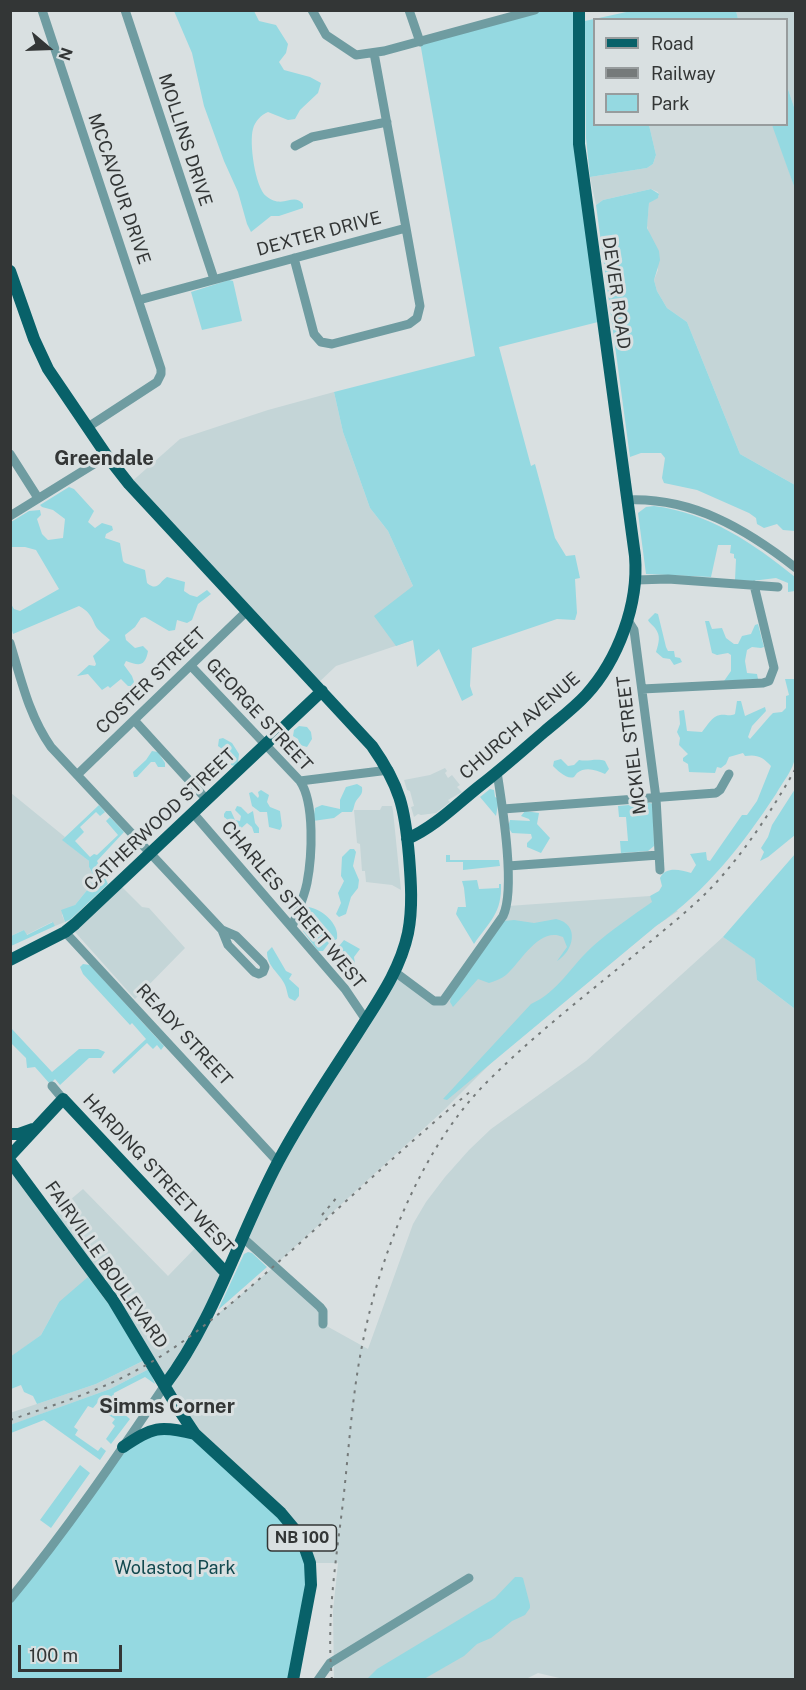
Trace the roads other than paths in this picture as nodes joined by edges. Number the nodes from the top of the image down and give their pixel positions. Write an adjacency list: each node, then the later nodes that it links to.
1 (42, 10): 16 (street, MCCAVOUR DRIVE)
2 (125, 10): 15 (street, MOLLINS DRIVE)
3 (312, 10): 9 (street)
4 (409, 10): 8 (street)
5 (534, 10): 7 (street)
6 (579, 10): 21 (main road, DEVER ROAD)
7 (502, 15): 8 (street)
8 (420, 42): 9 (street)
9 (374, 53): 10 (street, DEXTER DRIVE)
10 (387, 122): 11 (street); 12 (street, DEXTER DRIVE)
11 (295, 146)
12 (405, 228): 13 (street, DEXTER DRIVE); 13 (street)
13 (294, 258): 15 (street, DEXTER DRIVE)
14 (10, 271): 17 (main road)
15 (214, 279): 16 (street, DEXTER DRIVE)
16 (139, 300): 17 (street, MCCAVOUR DRIVE)
17 (88, 427): 19 (main road)
18 (10, 454): 20 (street)
19 (107, 456): 20 (street); 27 (main road)
20 (38, 498): 22 (street)
21 (627, 500): 23 (street); 24 (main road, DEVER ROAD)
22 (10, 516)
23 (795, 568)
24 (636, 580): 25 (street); 28 (main road, CHURCH AVENUE)
25 (754, 585): 26 (street); 31 (street)
26 (778, 587)
27 (247, 611): 30 (street, COSTER STREET); 32 (main road)
28 (627, 619): 31 (street, MCKIEL STREET); 36 (main road, CHURCH AVENUE)
29 (10, 643): 38 (street)
30 (190, 666): 33 (street, COSTER STREET); 34 (street, GEORGE STREET)
31 (642, 689): 40 (street, MCKIEL STREET)
32 (322, 691): 34 (main road, CATHERWOOD STREET); 35 (main road)
33 (134, 720): 38 (street, COSTER STREET); 41 (street)
34 (266, 745): 39 (street, GEORGE STREET); 41 (main road, CATHERWOOD STREET)
35 (389, 770): 39 (street); 44 (main road)
36 (497, 772): 42 (street); 44 (main road, CHURCH AVENUE)
37 (729, 774): 40 (street)
38 (77, 775): 45 (street)
39 (300, 781): 49 (street, GEORGE STREET)
40 (656, 798): 42 (street); 46 (street, MCKIEL STREET)
41 (207, 800): 43 (main road, CATHERWOOD STREET)
42 (503, 809): 47 (street)
43 (193, 813): 45 (main road, CATHERWOOD STREET); 49 (street, CHARLES STREET WEST)
44 (407, 839): 53 (main road)
45 (151, 853): 50 (street); 51 (main road, CATHERWOOD STREET)
46 (659, 855): 47 (street); 48 (street, MCKIEL STREET)
47 (508, 866): 53 (street)
48 (660, 870)
49 (292, 927): 54 (street, CHARLES STREET WEST)
50 (222, 930): 50 (street)
51 (65, 932): 52 (main road, CATHERWOOD STREET); 60 (street, READY STREET)
52 (10, 960)
53 (395, 972): 54 (main road)
54 (366, 1020): 60 (main road)
55 (52, 1086): 56 (street, HARDING STREET WEST)
56 (63, 1099): 57 (main road, HARDING STREET WEST / NB 100); 62 (main road, HARDING STREET WEST)
57 (37, 1128): 58 (main road); 59 (main road, HARDING STREET WEST / NB 100)
58 (10, 1134)
59 (10, 1158): 64 (main road, FAIRVILLE BOULEVARD / NB 100)
60 (278, 1162): 61 (main road)
61 (242, 1237): 62 (main road); 63 (street)
62 (226, 1273): 64 (main road)
63 (323, 1324)
64 (167, 1389): 65 (main road, NB 100); 66 (street)
65 (187, 1423): 66 (main road); 67 (main road, NB 100)
66 (131, 1435): 68 (street)
67 (197, 1436): 68 (main road); 71 (main road, NB 100)
68 (123, 1447): 70 (street)
69 (469, 1578): 72 (street)
70 (10, 1599)
71 (292, 1680)
72 (318, 1680)

